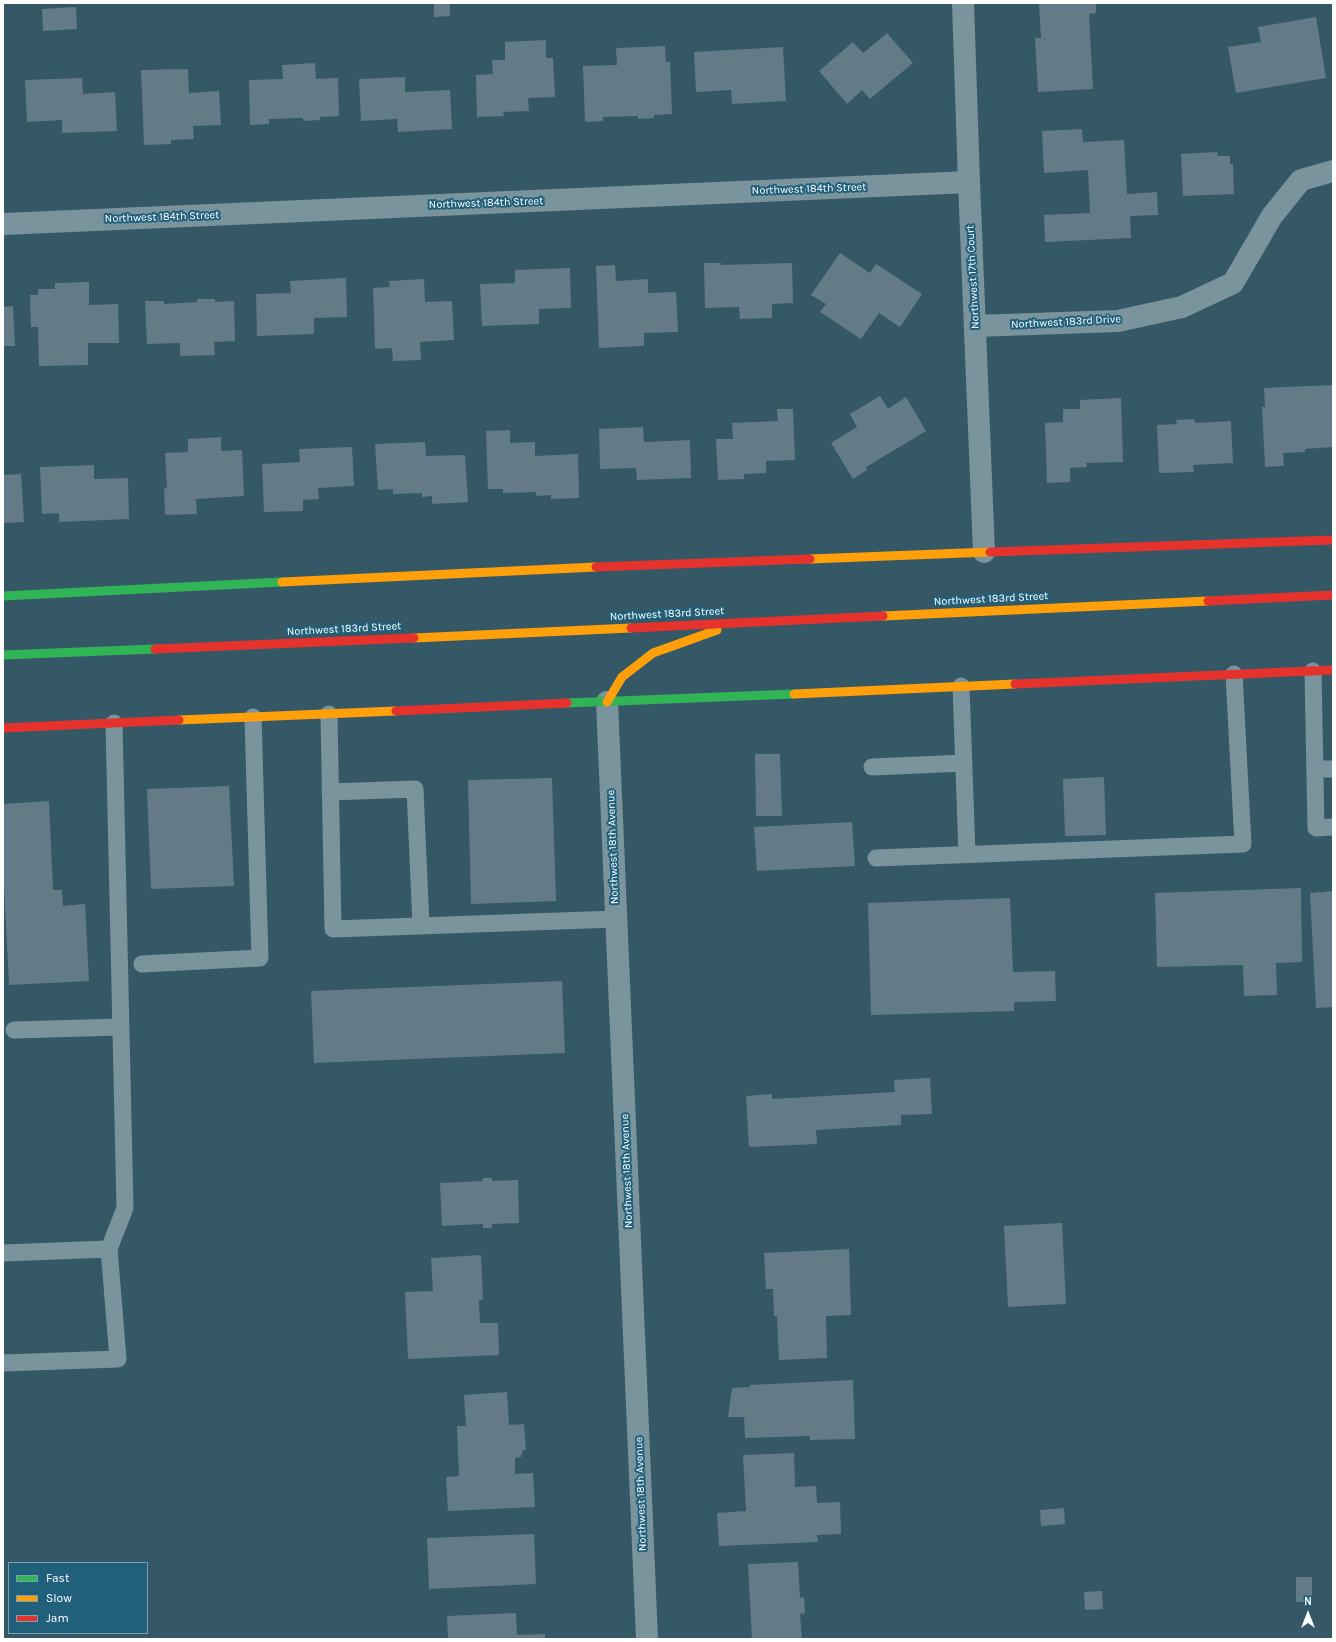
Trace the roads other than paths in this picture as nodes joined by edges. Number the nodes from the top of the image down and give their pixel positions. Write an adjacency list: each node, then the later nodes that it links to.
1 (963, 3): 3 (street, Northwest 17th Court)
2 (1333, 172): 5 (street, Northwest 183rd Drive)
3 (969, 182): 4 (street, Northwest 184th Street); 5 (street, Northwest 17th Court)
4 (3, 224)
5 (975, 326): 7 (street, Northwest 17th Court)
6 (1333, 540): 7 (main road)
7 (984, 552): 9 (main road)
8 (1333, 595): 10 (main road, Northwest 183rd Street)
9 (3, 596)
10 (737, 622): 11 (main road, Northwest 183rd Street); 16 (main road)
11 (3, 655)
12 (1333, 670): 13 (main road)
13 (1313, 671): 14 (main road); 23 (lane)
14 (1234, 674): 15 (main road); 27 (lane)
15 (961, 686): 16 (main road); 21 (lane)
16 (607, 702): 17 (main road); 29 (street, Northwest 18th Avenue)
17 (328, 714): 18 (main road); 25 (lane)
18 (253, 717): 19 (main road); 31 (lane)
19 (114, 723): 20 (main road); 32 (lane)
20 (3, 728)
21 (964, 763): 22 (lane); 27 (lane)
22 (872, 767)
23 (1315, 769): 24 (lane); 26 (lane)
24 (1333, 769)
25 (330, 792): 30 (lane); 30 (lane)
26 (1333, 827)
27 (967, 854): 28 (lane)
28 (876, 858)
29 (616, 919): 30 (lane); 37 (street, Northwest 18th Avenue)
30 (421, 926)
31 (142, 964)
32 (121, 1027): 33 (lane); 34 (lane)
33 (14, 1030)
34 (108, 1249): 35 (lane); 36 (lane)
35 (3, 1253)
36 (3, 1363)
37 (647, 1639)

